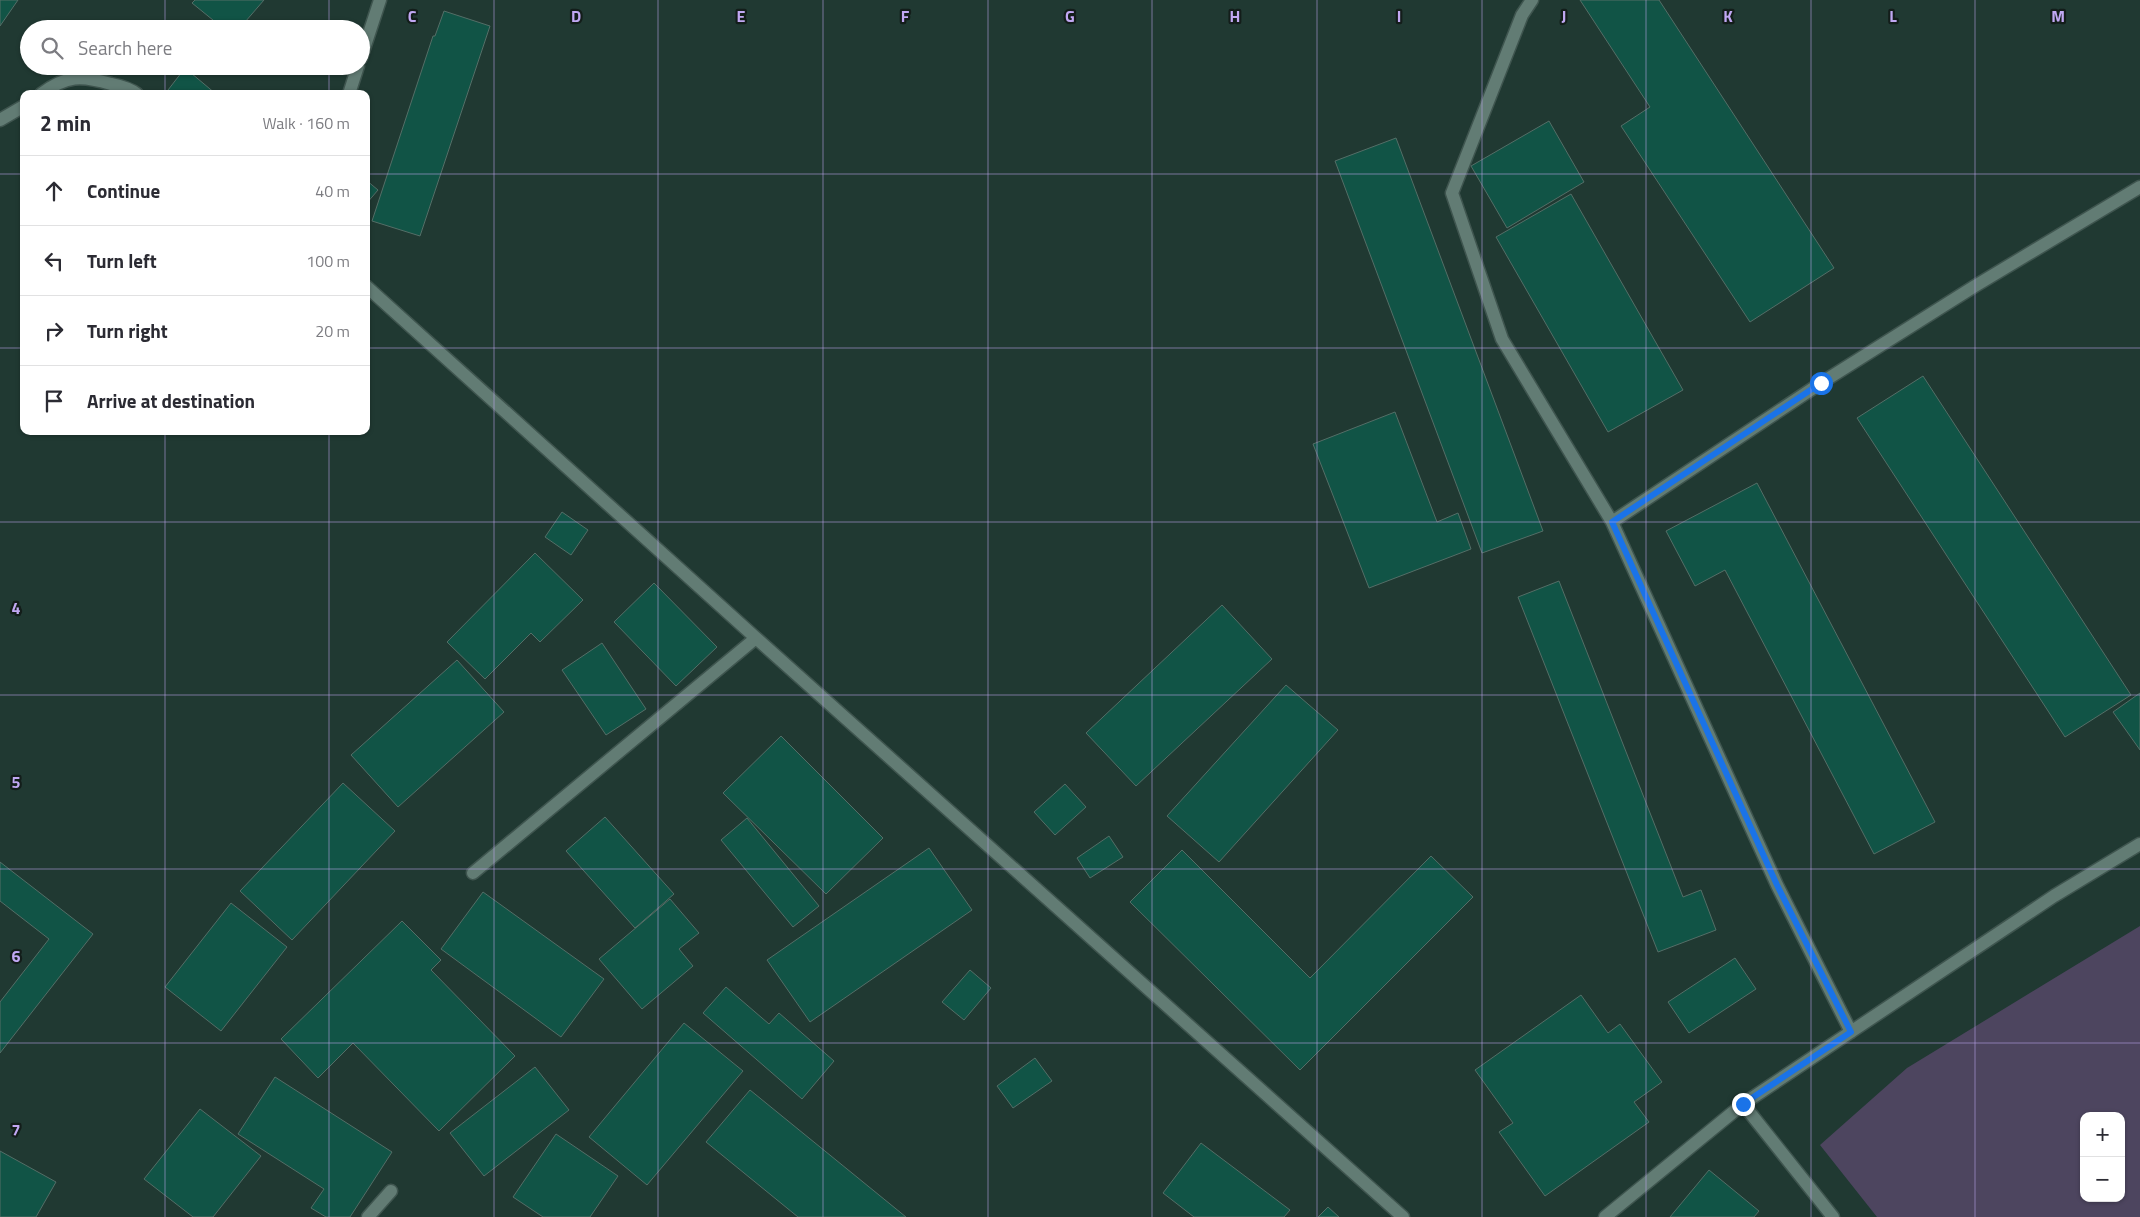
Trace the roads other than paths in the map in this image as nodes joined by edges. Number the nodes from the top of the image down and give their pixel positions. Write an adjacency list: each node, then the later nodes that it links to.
1 (380, 0): 3 (street)
2 (1532, 0): 12 (street)
3 (370, 31)
4 (355, 75): 7 (street)
5 (48, 90): 6 (street)
6 (131, 90)
7 (350, 90)
8 (20, 108): 9 (street)
9 (0, 120)
10 (2140, 186): 12 (street)
11 (370, 290): 13 (street)
12 (1612, 522): 16 (street)
13 (756, 638): 15 (street); 20 (street)
14 (2140, 844): 16 (street)
15 (473, 873)
16 (1851, 1032): 17 (street)
17 (1743, 1104): 21 (street); 22 (street)
18 (391, 1191): 19 (street)
19 (368, 1217)
20 (1403, 1217)
21 (1605, 1217)
22 (1834, 1217)

